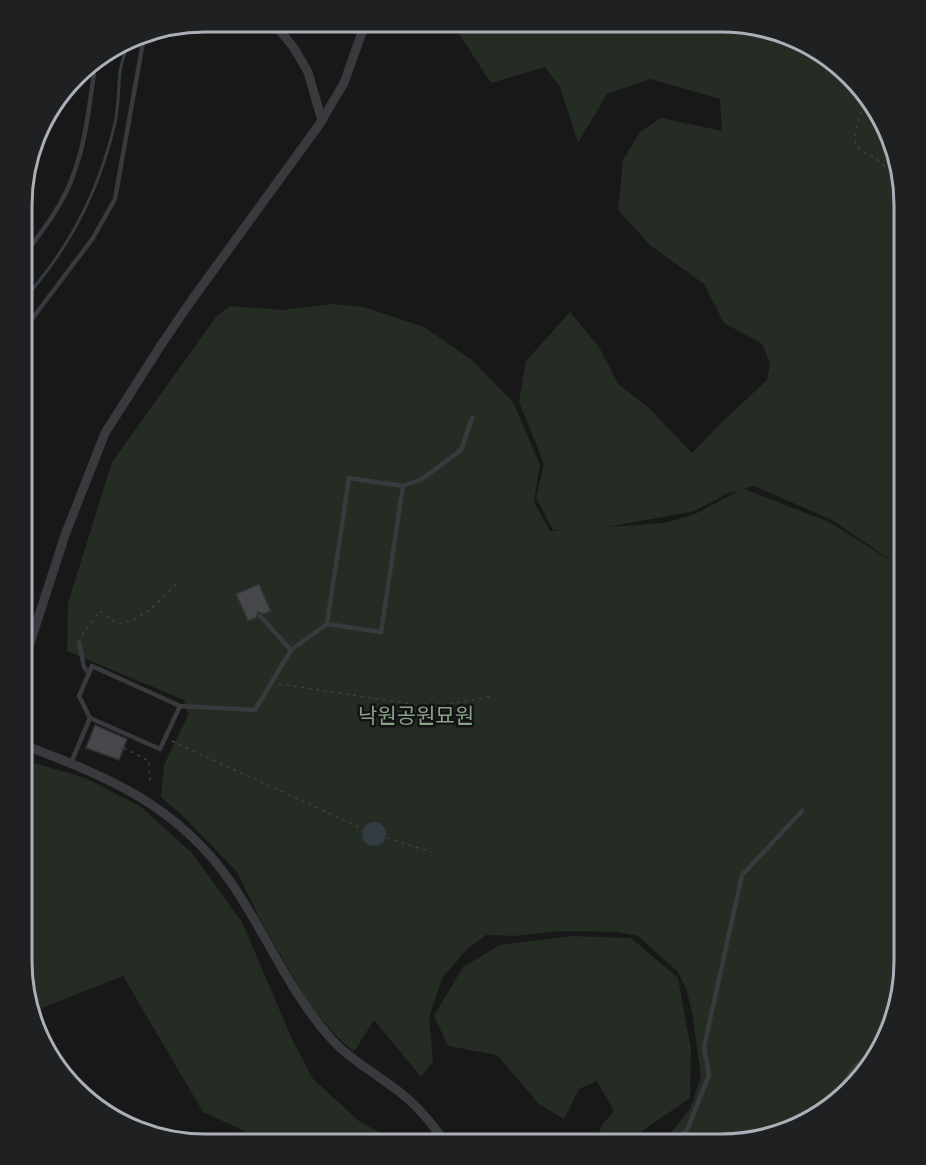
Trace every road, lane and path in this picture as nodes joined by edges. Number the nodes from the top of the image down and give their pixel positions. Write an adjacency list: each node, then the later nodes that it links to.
1 (280, 31): 6 (street)
2 (362, 31): 6 (street)
3 (143, 43): 9 (lane)
4 (94, 74): 8 (lane)
5 (863, 105): 7 (path)
6 (322, 121): 15 (street)
7 (891, 168)
8 (31, 246)
9 (31, 320)
10 (472, 418): 11 (lane)
11 (403, 486): 14 (lane); 14 (lane)
12 (179, 581): 16 (path)
13 (260, 616): 17 (lane)
14 (327, 624): 17 (lane)
15 (31, 640)
16 (79, 642): 18 (lane)
17 (291, 650): 19 (lane)
18 (89, 674): 21 (lane); 22 (lane)
19 (272, 682): 20 (path); 21 (lane)
20 (494, 696)
21 (180, 706): 23 (lane)
22 (90, 718): 23 (lane); 26 (lane)
23 (165, 738): 29 (path)
24 (31, 748): 26 (street)
25 (124, 748): 27 (path)
26 (71, 763): 34 (street)
27 (150, 786)
28 (802, 811): 35 (lane)
29 (361, 828)
30 (387, 838): 31 (path)
31 (431, 852)
32 (862, 1061): 33 (lane)
33 (843, 1083)
34 (438, 1133)
35 (683, 1133)

